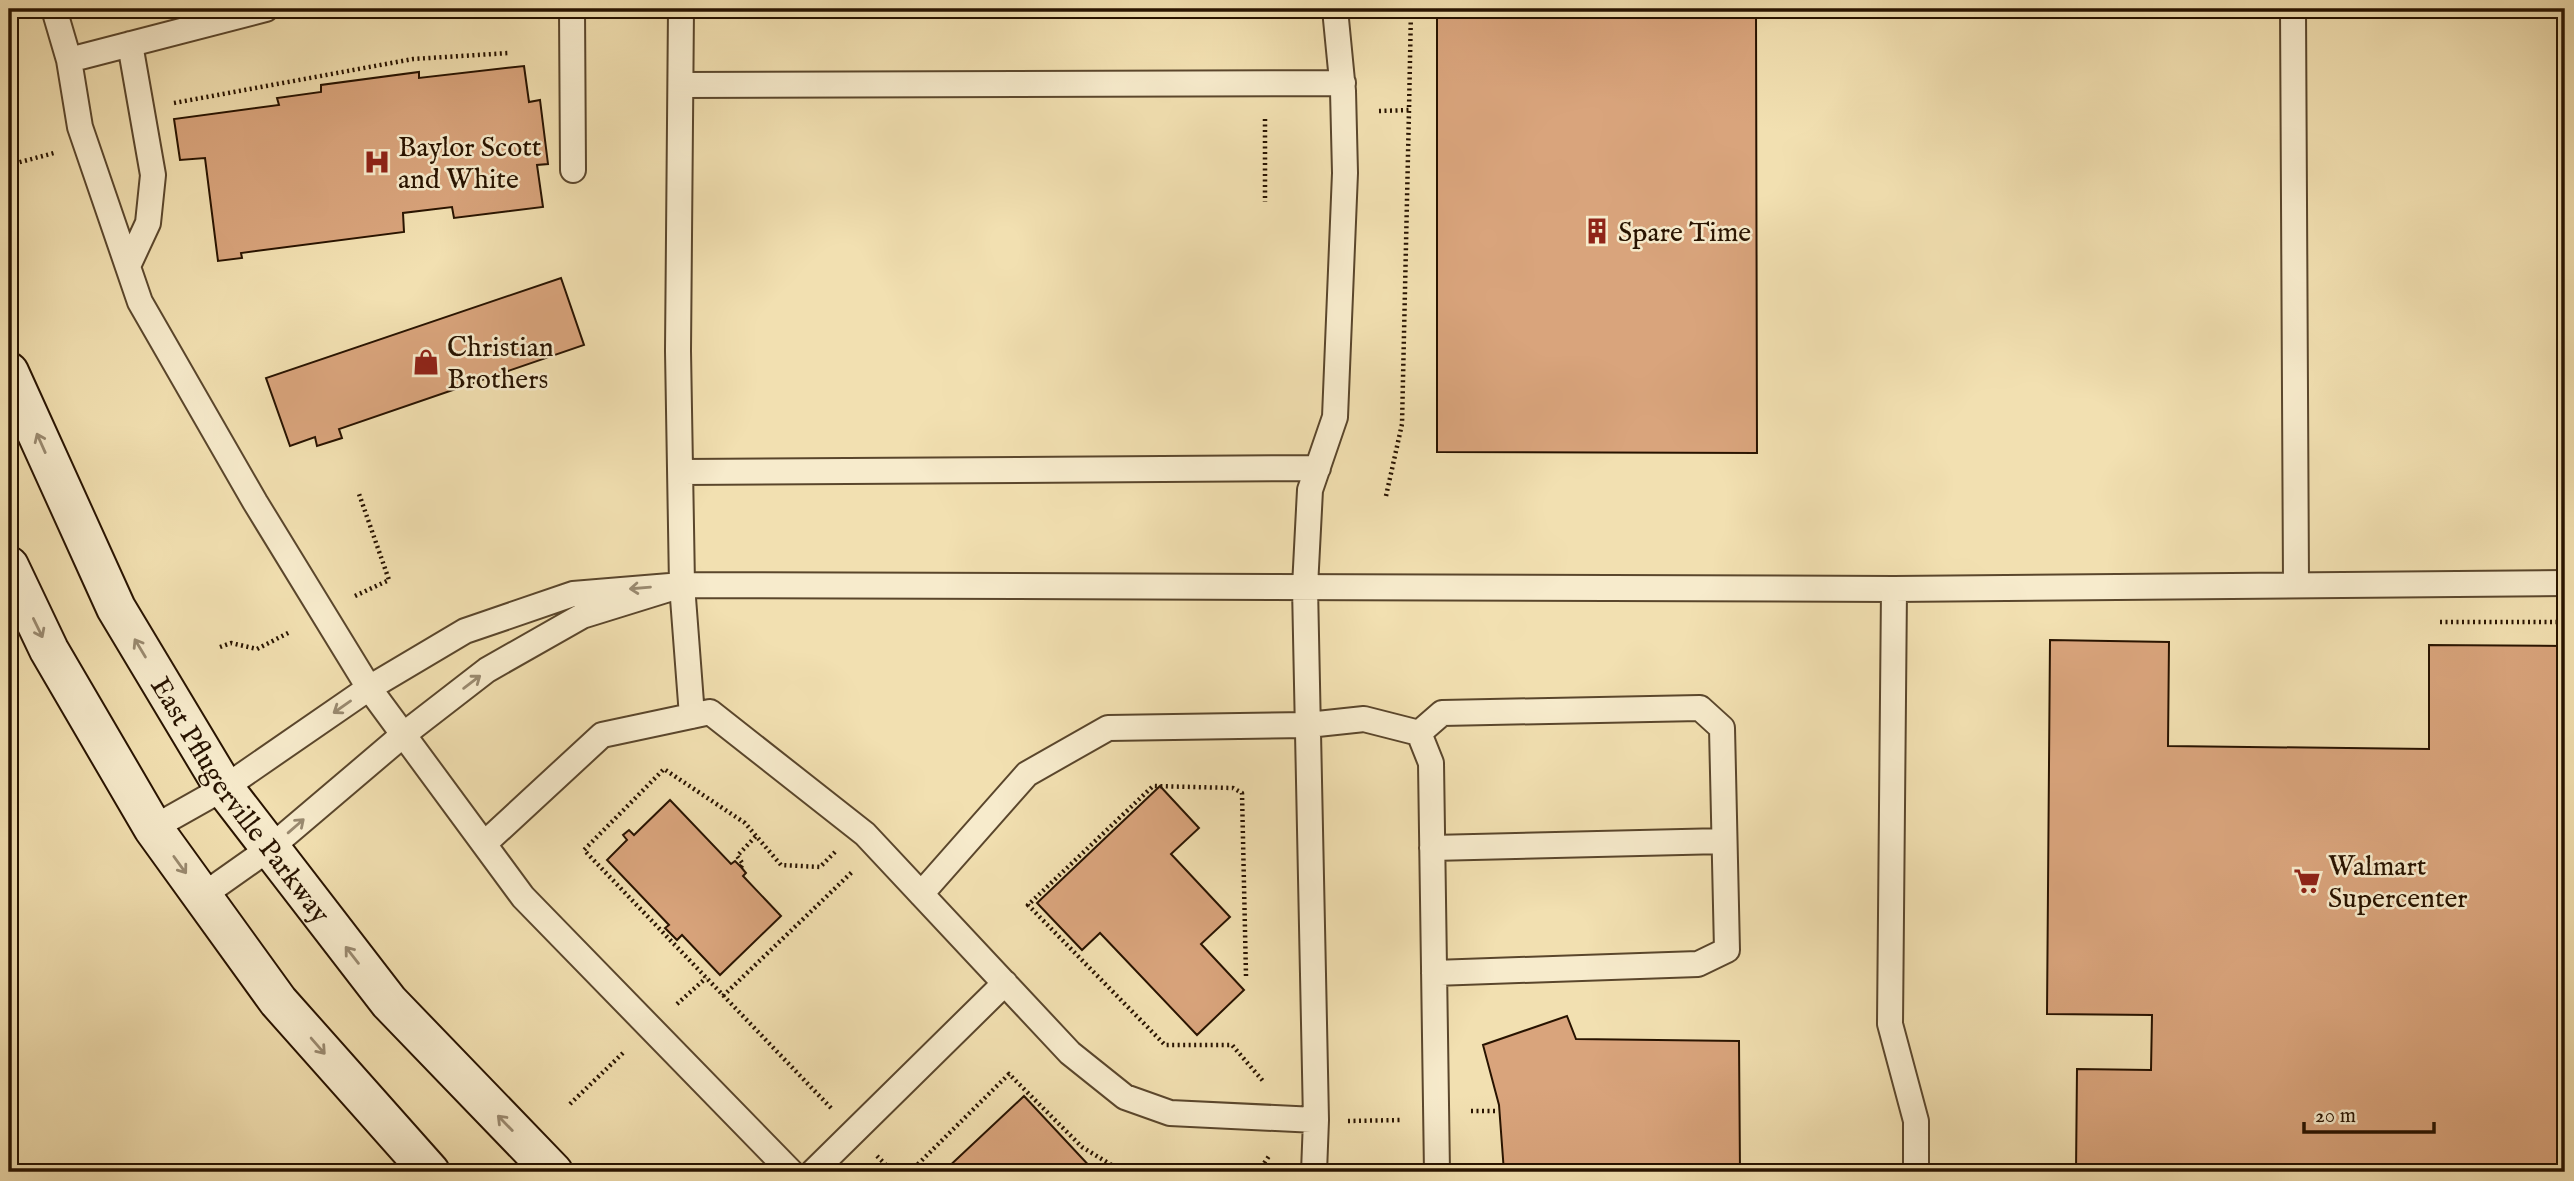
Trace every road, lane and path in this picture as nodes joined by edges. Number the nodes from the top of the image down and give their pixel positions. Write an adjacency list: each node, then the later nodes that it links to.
1 (54, 9): 10 (lane)
2 (266, 9): 8 (lane)
3 (572, 9): 19 (lane)
4 (681, 9): 12 (lane)
5 (1335, 9): 11 (lane)
6 (1411, 9): 15 (path)
7 (2293, 9): 28 (lane)
8 (130, 44): 10 (lane); 21 (lane)
9 (509, 54): 13 (path)
10 (69, 60): 21 (lane)
11 (1343, 83): 12 (lane); 23 (lane)
12 (682, 85): 24 (lane)
13 (163, 105)
14 (1265, 106): 20 (path)
15 (1409, 110): 16 (path); 26 (path)
16 (1375, 111)
17 (58, 152): 18 (path)
18 (9, 165)
19 (573, 170)
20 (1265, 202)
21 (128, 266): 36 (lane)
22 (9, 372): 41 (main road, East Pflugerville Parkway, one-way to 22)
23 (1318, 468): 24 (lane); 31 (lane)
24 (682, 472): 30 (lane)
25 (358, 491): 33 (path)
26 (1386, 496)
27 (9, 566): 42 (main road, one-way to 42)
28 (2296, 583): 29 (lane); 32 (lane)
29 (2565, 583)
30 (682, 585): 31 (lane); 36 (lane, one-way to 36); 37 (lane); 40 (lane, one-way to 30)
31 (1305, 587): 32 (lane); 38 (lane)
32 (1894, 589): 78 (lane)
33 (355, 596)
34 (290, 632): 35 (path)
35 (220, 647)
36 (369, 688): 40 (lane); 41 (lane, one-way to 41)
37 (692, 716): 45 (lane); 49 (lane)
38 (1308, 725): 39 (lane); 49 (lane); 63 (lane)
39 (1419, 733): 44 (lane); 47 (lane)
40 (403, 735): 45 (lane); 46 (lane, one-way to 40)
41 (224, 788): 42 (lane); 46 (main road, East Pflugerville Parkway)
42 (153, 828): 50 (main road, one-way to 50)
43 (756, 836): 48 (path); 53 (path); 55 (path)
44 (1724, 841): 47 (lane); 51 (lane)
45 (484, 844): 70 (lane)
46 (270, 848): 50 (lane); 69 (main road, East Pflugerville Parkway, one-way to 46)
47 (1433, 848): 51 (lane)
48 (741, 867)
49 (921, 894): 54 (lane)
50 (202, 896): 68 (main road, one-way to 68)
51 (1434, 973): 77 (lane)
52 (1246, 976): 58 (path)
53 (706, 978): 55 (path); 56 (path)
54 (1005, 983): 63 (lane); 71 (lane)
55 (723, 996): 60 (path)
56 (677, 1004)
57 (625, 1051): 59 (path)
58 (1263, 1081)
59 (570, 1104)
60 (831, 1108)
61 (1463, 1110): 62 (path)
62 (1496, 1111)
63 (1316, 1120): 76 (lane)
64 (1411, 1120): 65 (path)
65 (1340, 1121)
66 (876, 1155): 72 (path)
67 (1269, 1156): 75 (path)
68 (430, 1172)
69 (553, 1172)
70 (791, 1172)
71 (813, 1172)
72 (893, 1172)
73 (910, 1172): 74 (path)
74 (1123, 1172)
75 (1258, 1172)
76 (1314, 1172)
77 (1437, 1172)
78 (1916, 1172)

